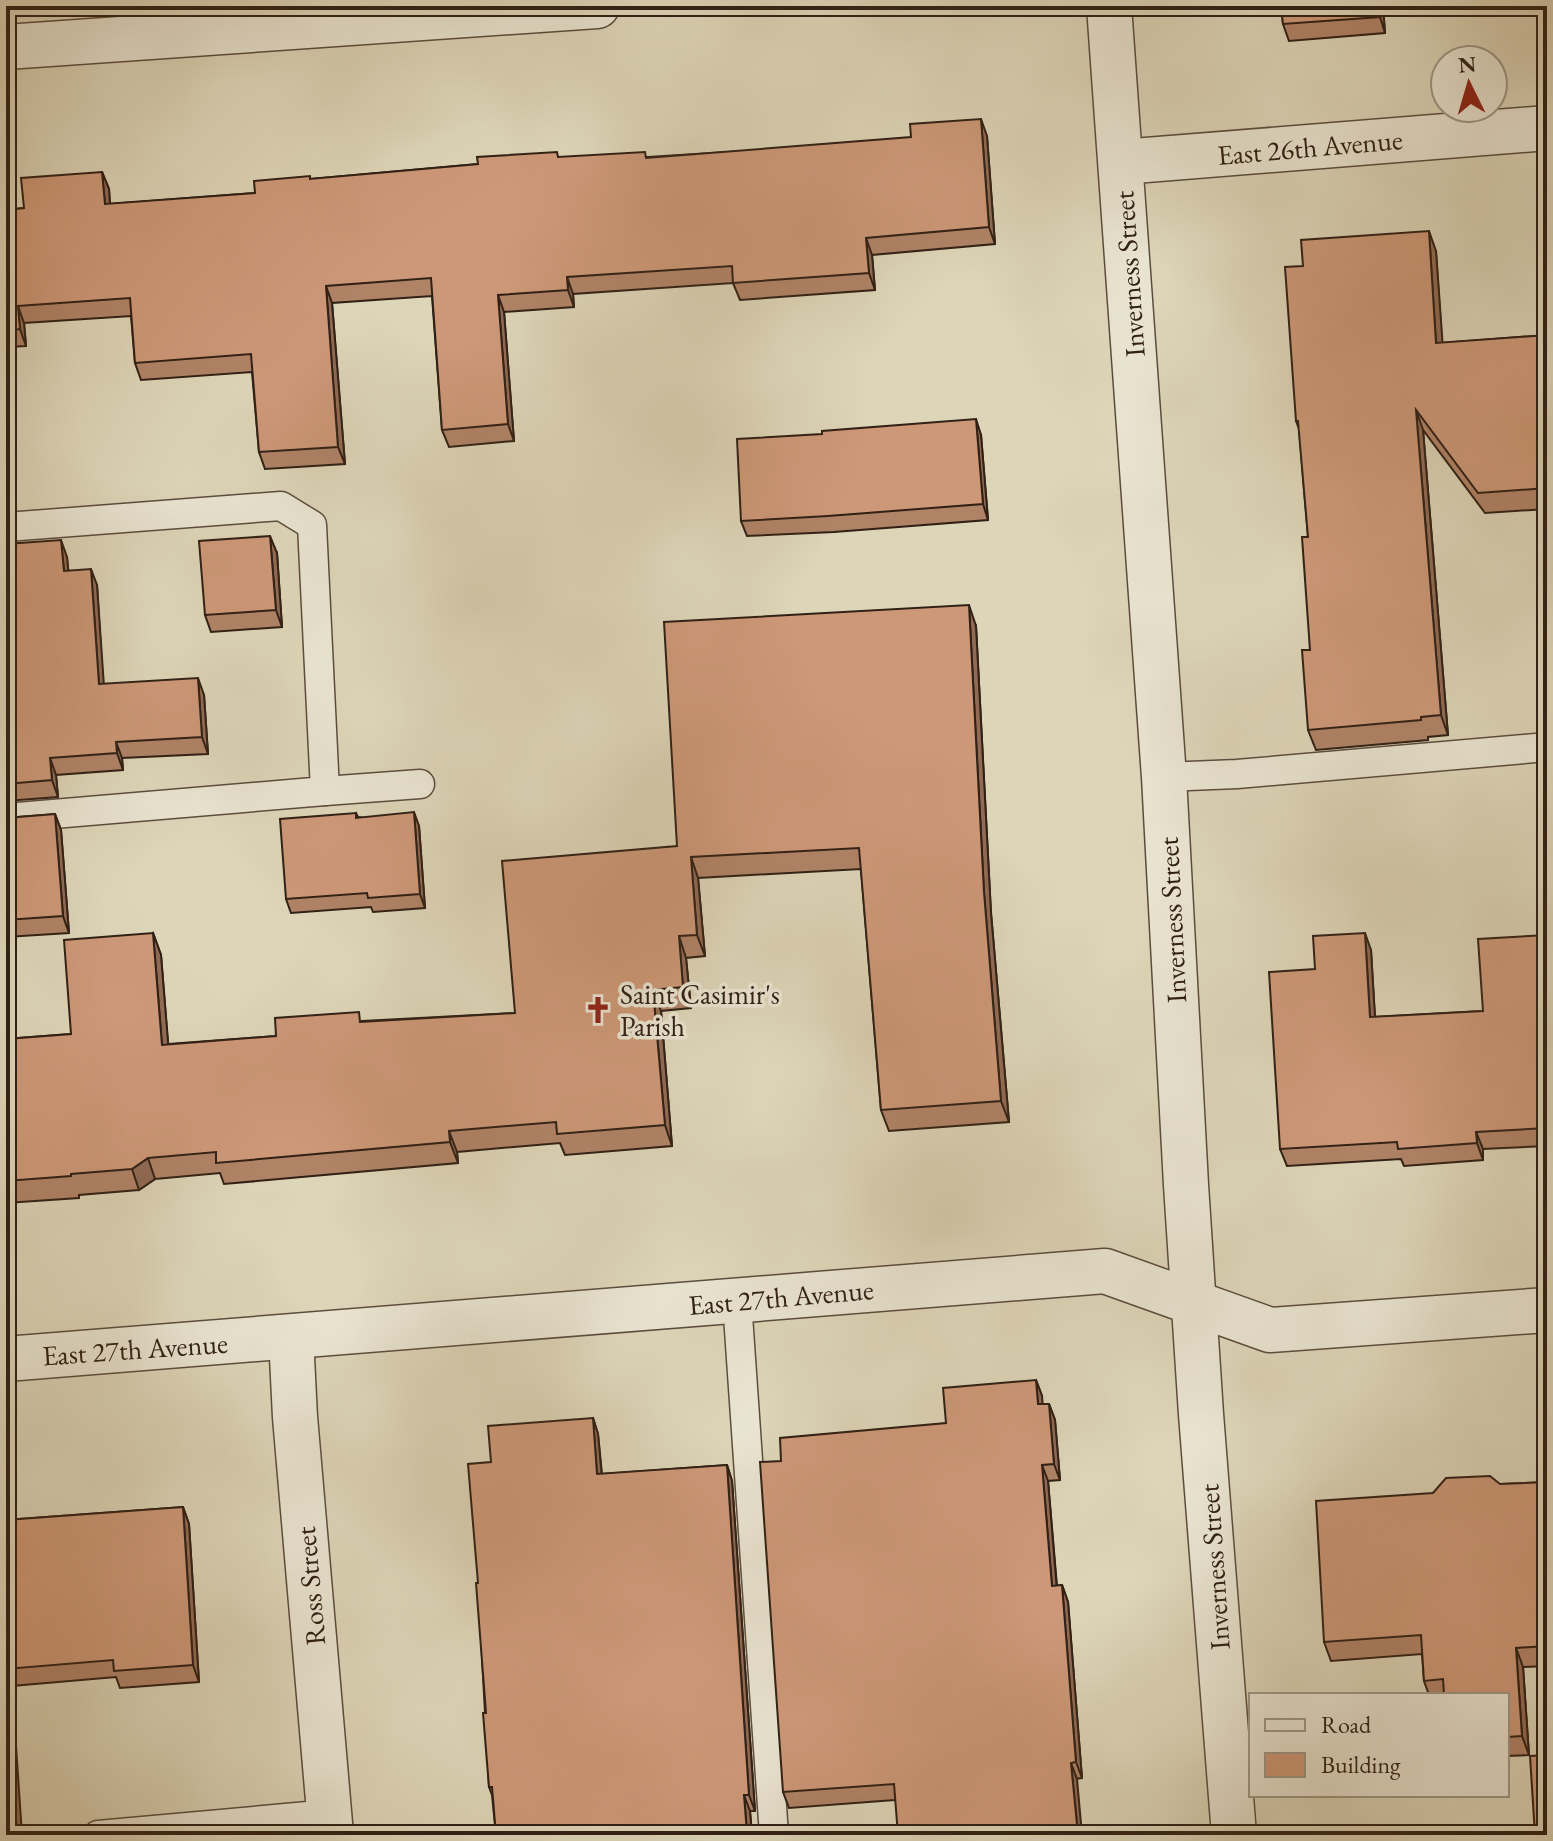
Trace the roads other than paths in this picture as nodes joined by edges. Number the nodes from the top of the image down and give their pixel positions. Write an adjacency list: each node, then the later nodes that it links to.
1 (597, 6): 3 (street)
2 (1109, 6): 5 (street, Inverness Street)
3 (6, 47)
4 (1547, 128): 5 (street, East 26th Avenue)
5 (1121, 162): 8 (street, Inverness Street)
6 (6, 527): 10 (lane)
7 (1547, 747): 8 (lane)
8 (1164, 777): 13 (street, Inverness Street)
9 (420, 784): 10 (lane)
10 (325, 791): 11 (lane)
11 (6, 818)
12 (737, 1301): 13 (street, East 27th Avenue); 15 (street, East 27th Avenue); 19 (lane)
13 (1194, 1304): 14 (street, East 27th Avenue); 20 (street, Inverness Street)
14 (1547, 1310)
15 (291, 1337): 16 (street, East 27th Avenue); 17 (street, Ross Street)
16 (6, 1359)
17 (331, 1825): 18 (lane)
18 (98, 1835)
19 (774, 1835)
20 (1234, 1835)

